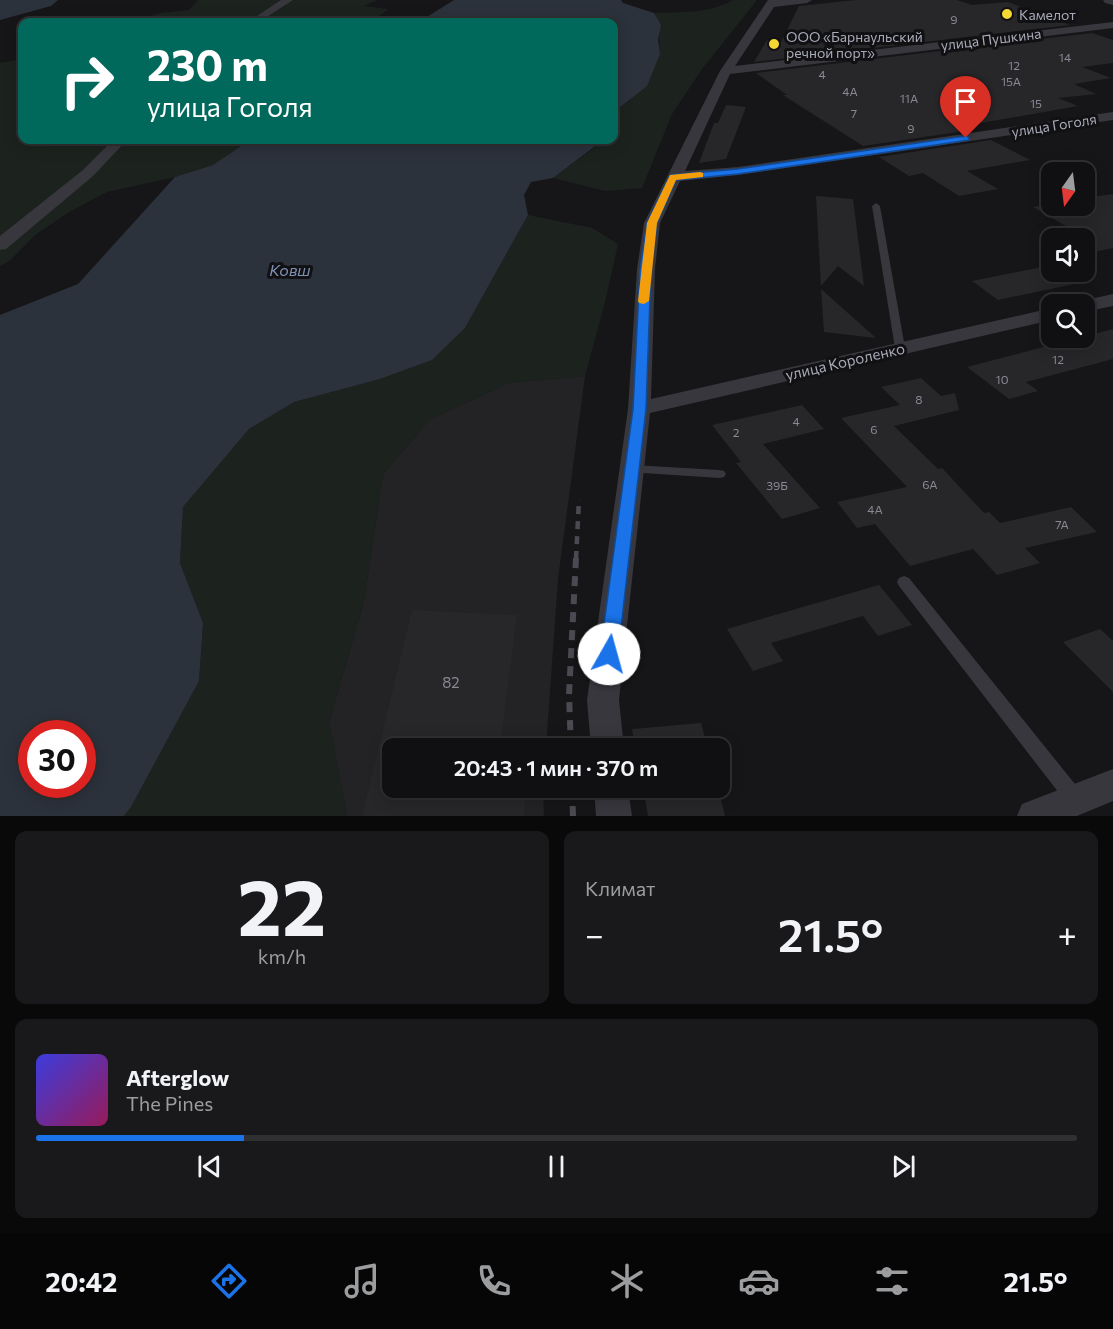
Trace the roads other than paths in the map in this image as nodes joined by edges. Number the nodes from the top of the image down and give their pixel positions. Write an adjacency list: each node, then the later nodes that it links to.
1 (288, 0): 4 (street)
2 (807, 0): 3 (street)
3 (772, 2): 6 (street)
4 (259, 18)
5 (1113, 25): 6 (street, улица Пушкина)
6 (726, 71): 9 (street)
7 (1113, 116): 9 (street, улица Гоголя)
8 (116, 144): 11 (street)
9 (673, 177): 16 (street)
10 (876, 206): 15 (lane)
11 (0, 245)
12 (1112, 301): 13 (street)
13 (1095, 304)
14 (1041, 316): 15 (street, улица Короленко)
15 (900, 348): 16 (street, улица Короленко)
16 (639, 409): 17 (street)
17 (633, 469): 18 (lane); 20 (street)
18 (719, 474)
19 (904, 582): 23 (lane)
20 (606, 738)
21 (1113, 786): 23 (street)
22 (612, 798): 24 (street)
23 (1077, 800): 25 (street)
24 (614, 816)
25 (1035, 816)

